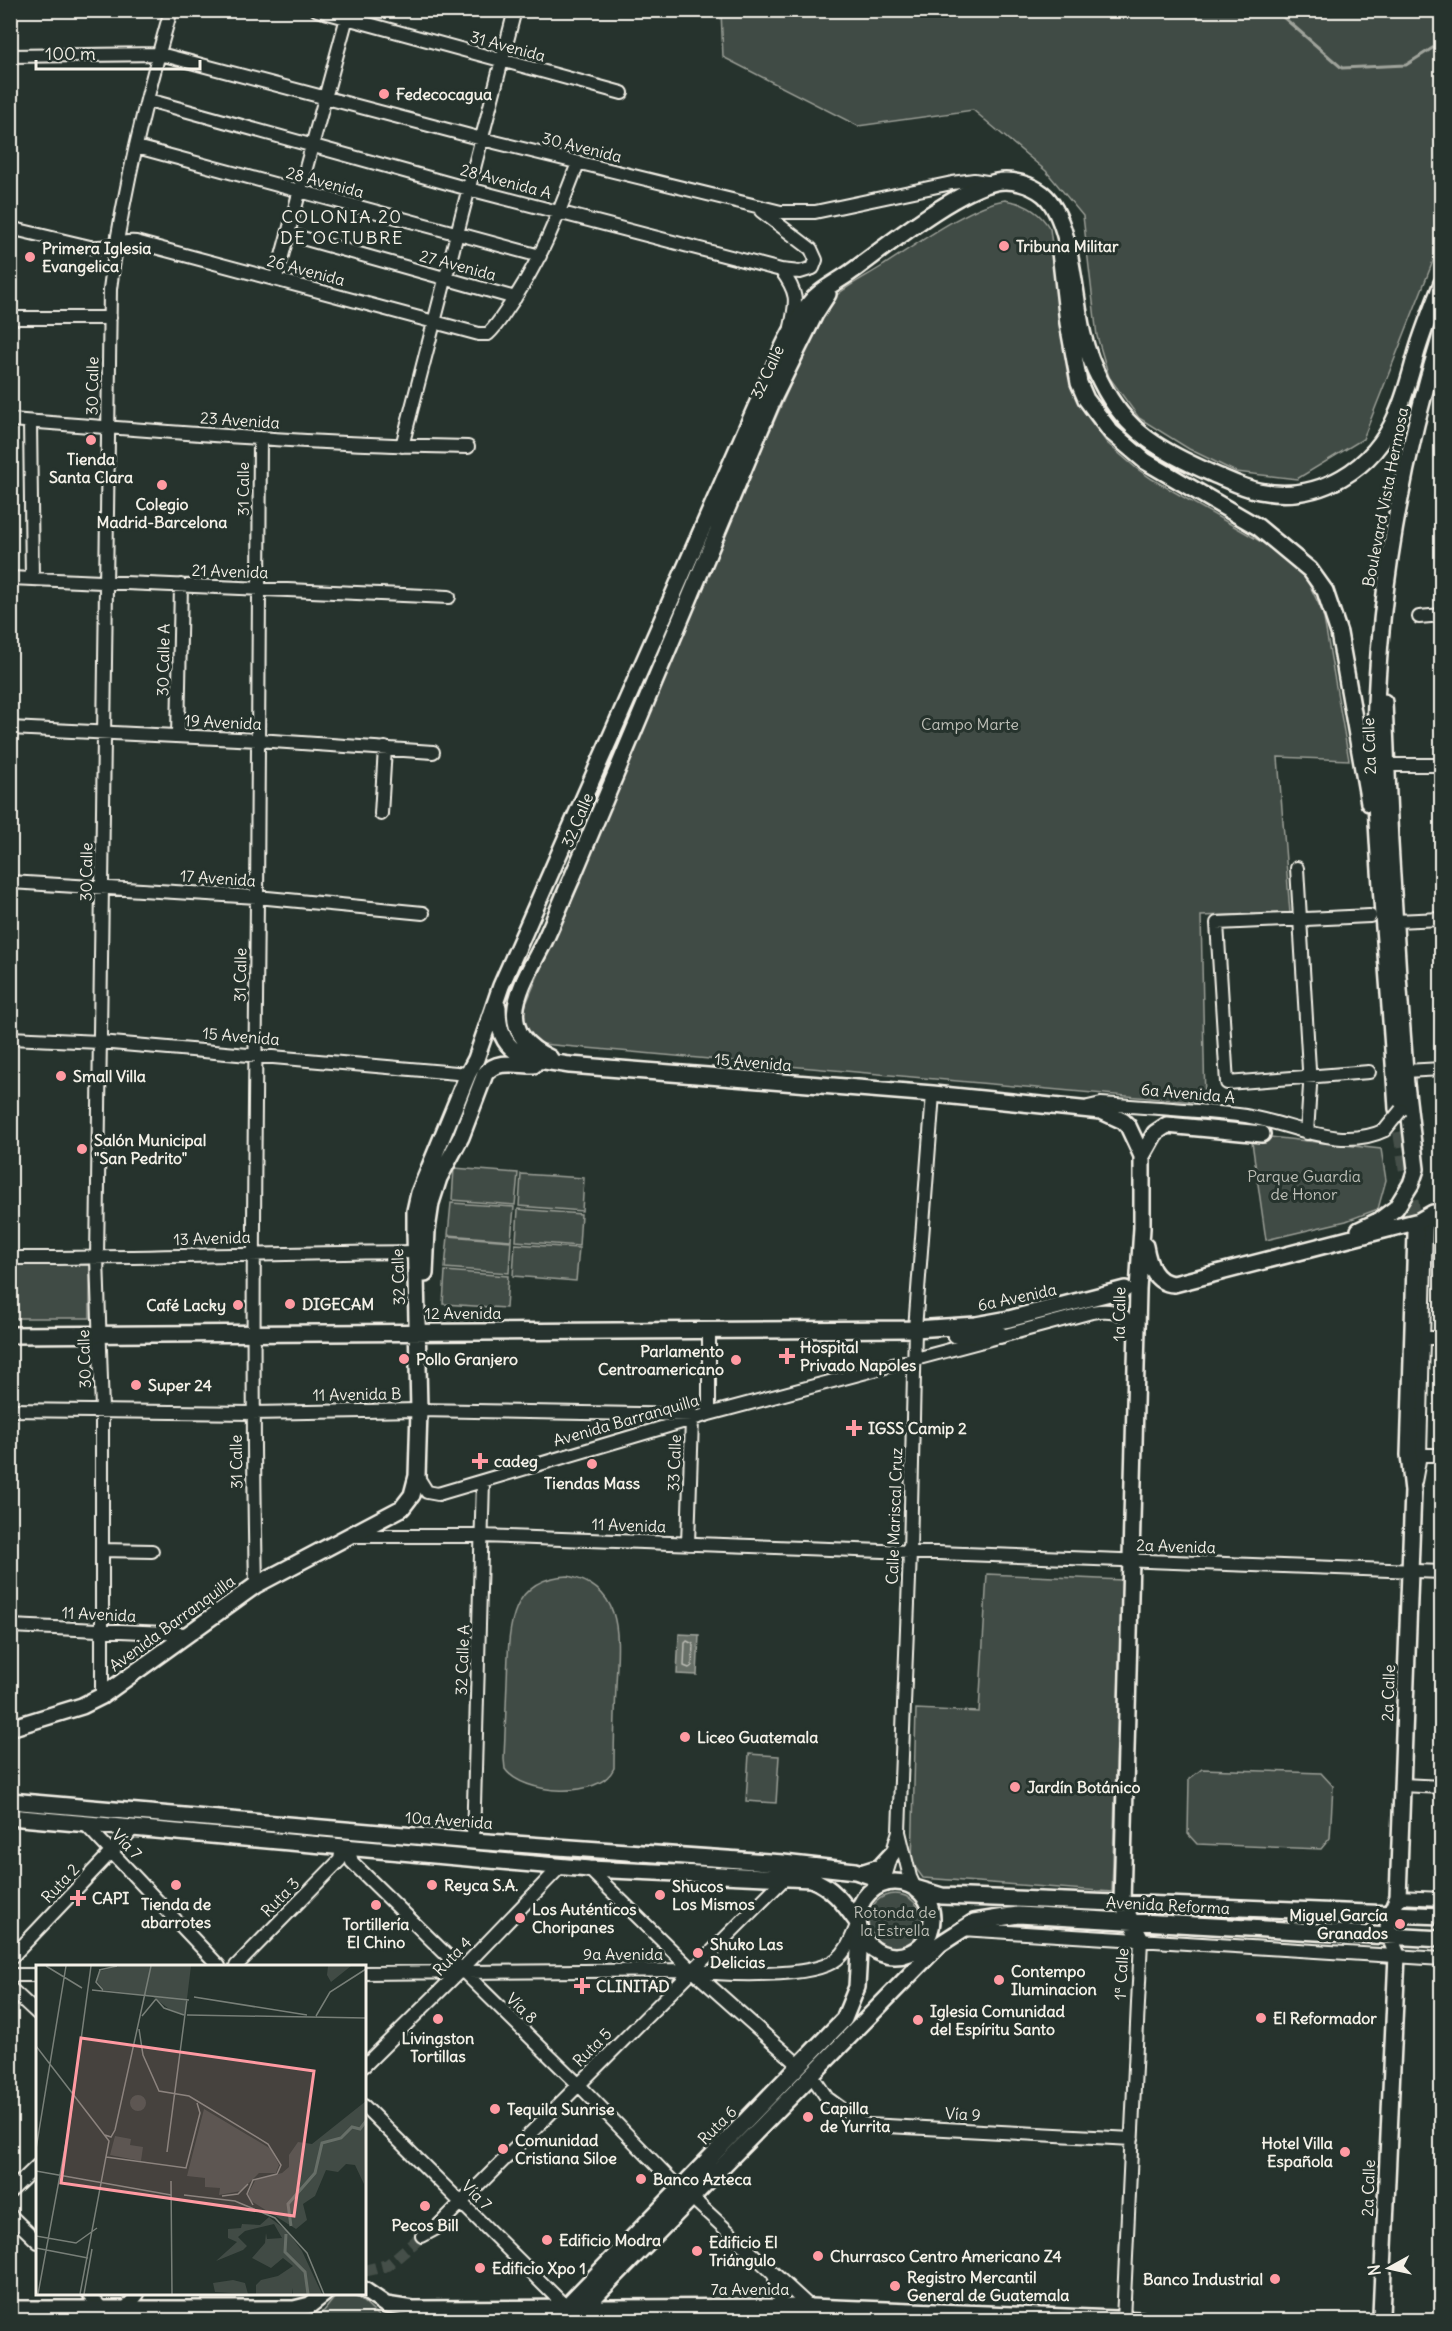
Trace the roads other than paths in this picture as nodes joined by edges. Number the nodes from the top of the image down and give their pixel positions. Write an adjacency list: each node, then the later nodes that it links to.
1 (171, 10): 5 (street, 30 Calle)
2 (316, 10): 4 (street, 31 Avenida)
3 (515, 10): 7 (street)
4 (348, 15): 7 (street, 31 Avenida); 9 (street)
5 (163, 55): 6 (street, 30 Avenida); 9 (street, 30 Avenida); 10 (street, 30 Calle)
6 (10, 56)
7 (502, 62): 8 (street, 31 Avenida); 11 (street)
8 (622, 93)
9 (325, 98): 11 (street, 30 Avenida); 12 (street)
10 (148, 100): 12 (street, 28 Avenida A); 13 (street, 30 Calle)
11 (482, 140): 14 (street, 30 Avenida); 16 (street)
12 (312, 144): 16 (street, 28 Avenida A); 17 (street)
13 (137, 147): 17 (street, 28 Avenida); 24 (street, 30 Calle)
14 (578, 163): 18 (street, 30 Avenida); 19 (street)
15 (994, 183): 18 (street, 30 Avenida); 20 (main road); 29 (main road)
16 (469, 189): 19 (street, 28 Avenida A); 23 (street)
17 (299, 191): 22 (street); 23 (street, 28 Avenida)
18 (758, 208): 26 (street, 28 Avenida A)
19 (559, 213): 25 (street); 26 (street, 28 Avenida A)
20 (1060, 218): 30 (main road, Boulevard Vista Hermosa); 61 (main road)
21 (10, 228): 24 (street)
22 (288, 234): 27 (street); 28 (street, 27 Avenida)
23 (457, 235): 25 (street, 28 Avenida); 28 (street)
24 (116, 244): 27 (street, 26 Avenida); 33 (street, 30 Calle)
25 (540, 256): 31 (street)
26 (781, 270): 36 (street)
27 (276, 278): 34 (street, 26 Avenida)
28 (445, 279): 31 (street, 27 Avenida); 34 (street)
29 (838, 282): 36 (main road, 32 Calle); 76 (main road, 32 Calle)
30 (1442, 283)
31 (515, 298): 34 (street, 26 Avenida)
32 (10, 318): 33 (street)
33 (110, 318): 39 (street, 30 Calle)
34 (435, 321): 41 (street)
35 (1442, 332): 51 (main road, Boulevard Vista Hermosa)
36 (787, 342): 71 (main road, 32 Calle)
37 (10, 420): 38 (street, 23 Avenida)
38 (30, 422): 39 (street, 23 Avenida); 44 (street)
39 (108, 427): 40 (street, 23 Avenida); 45 (street, 30 Calle)
40 (260, 438): 41 (street, 23 Avenida); 47 (street, 31 Calle)
41 (402, 446): 42 (street, 23 Avenida)
42 (468, 447)
43 (10, 578): 44 (street, 21 Avenida)
44 (32, 579): 45 (street, 21 Avenida)
45 (106, 582): 46 (street, 21 Avenida); 53 (street, 30 Calle)
46 (181, 585): 47 (street, 21 Avenida); 54 (street, 30 Calle A)
47 (258, 589): 48 (street, 21 Avenida); 55 (street, 31 Calle)
48 (449, 597)
49 (1442, 615): 50 (street)
50 (1419, 617)
51 (1378, 672): 58 (main road, 2a Calle); 61 (main road, 2a Calle)
52 (10, 728): 53 (street, 19 Avenida)
53 (104, 732): 54 (street, 19 Avenida); 64 (street, 30 Calle)
54 (178, 736): 55 (street, 19 Avenida)
55 (258, 740): 56 (street, 19 Avenida); 65 (street, 31 Calle)
56 (385, 748): 57 (street, 19 Avenida); 60 (street)
57 (433, 752)
58 (1387, 765): 59 (street); 70 (main road, 2a Calle)
59 (1442, 765)
60 (381, 814)
61 (1378, 848): 84 (main road, 2a Calle)
62 (1297, 868): 69 (street)
63 (10, 882): 64 (street, 17 Avenida)
64 (102, 888): 65 (street, 17 Avenida); 73 (street, 30 Calle)
65 (257, 897): 66 (street, 17 Avenida); 74 (street, 31 Calle)
66 (423, 913)
67 (1370, 916): 69 (street)
68 (1442, 919): 70 (street)
69 (1300, 920): 80 (street); 80 (street)
70 (1395, 921): 81 (main road, 2a Calle)
71 (501, 986): 75 (main road, 32 Calle); 76 (main road, 32 Calle)
72 (10, 1038): 73 (street, 15 Avenida)
73 (100, 1042): 74 (street, 15 Avenida); 96 (street, 30 Calle)
74 (255, 1055): 79 (street, 15 Avenida); 94 (street, 31 Calle)
75 (476, 1059): 79 (main road, 32 Calle); 87 (main road)
76 (570, 1065): 82 (main road, 15 Avenida); 87 (main road)
77 (1442, 1069): 81 (street)
78 (1369, 1072): 80 (street)
79 (468, 1074): 93 (main road, 32 Calle)
80 (1310, 1076): 85 (street)
81 (1406, 1077): 84 (street, 6a Avenida A); 91 (main road, 2a Calle)
82 (933, 1094): 83 (main road, 6a Avenida A); 100 (street, Calle Mariscal Cruz)
83 (1078, 1109): 85 (street, 6a Avenida A); 88 (main road, 1a Calle)
84 (1399, 1109): 85 (street, 6a Avenida A, bridge)
85 (1307, 1133)
86 (1262, 1134): 88 (main road)
87 (461, 1137): 101 (main road, 32 Calle)
88 (1142, 1156): 90 (main road, 1a Calle)
89 (1437, 1212): 90 (main road); 91 (main road); 106 (street, 2a Calle)
90 (1142, 1228): 108 (main road, 1a Calle)
91 (1359, 1230): 97 (main road)
92 (1416, 1233): 120 (main road, 2a Calle)
93 (415, 1252): 94 (street, 13 Avenida); 101 (main road, 32 Calle)
94 (252, 1253): 96 (street, 13 Avenida); 102 (street, 31 Calle)
95 (10, 1258): 96 (street, 13 Avenida)
96 (97, 1258): 103 (street, 30 Calle)
97 (1183, 1275)
98 (1125, 1289): 100 (main road, 6a Avenida)
99 (709, 1329): 100 (main road, 12 Avenida); 101 (main road, 12 Avenida); 114 (street)
100 (915, 1329): 105 (main road); 109 (street, Calle Mariscal Cruz)
101 (417, 1331): 102 (main road, 12 Avenida); 112 (main road, 32 Calle)
102 (252, 1333): 103 (main road, 12 Avenida); 113 (street, 31 Calle)
103 (100, 1334): 104 (main road, 12 Avenida); 111 (street, 30 Calle)
104 (10, 1335)
105 (1001, 1335): 108 (street, Avenida Barranquilla); 109 (street, Avenida Barranquilla)
106 (1424, 1338): 107 (street); 116 (street, 2a Calle)
107 (1442, 1338)
108 (1137, 1340): 127 (main road, 1a Calle)
109 (915, 1361): 114 (street, Avenida Barranquilla); 126 (street, Calle Mariscal Cruz)
110 (10, 1410): 111 (street, 11 Avenida B)
111 (102, 1410): 113 (street, 11 Avenida B); 124 (street, 30 Calle)
112 (419, 1410): 113 (street, 11 Avenida B); 114 (street, 11 Avenida B); 118 (main road, 32 Calle)
113 (252, 1413): 130 (street, 31 Calle)
114 (707, 1414): 115 (street, Avenida Barranquilla)
115 (692, 1419): 119 (street, Avenida Barranquilla); 123 (street, 33 Calle)
116 (1420, 1455): 117 (street); 120 (street, 2a Calle)
117 (1442, 1455)
118 (417, 1476): 119 (street, Avenida Barranquilla); 121 (main road, Avenida Barranquilla)
119 (483, 1481): 122 (street, 32 Calle A)
120 (1413, 1491): 128 (main road, 2a Calle)
121 (347, 1536): 122 (street, 11 Avenida); 130 (main road, Avenida Barranquilla)
122 (482, 1536): 123 (street, 11 Avenida); 144 (street, 32 Calle A)
123 (688, 1544): 126 (street, 11 Avenida)
124 (102, 1550): 125 (street); 132 (street, 30 Calle)
125 (152, 1551)
126 (910, 1553): 127 (street, 2a Avenida); 143 (street, Calle Mariscal Cruz)
127 (1132, 1561): 128 (street, 2a Avenida); 156 (main road)
128 (1411, 1571): 129 (street, 2a Avenida); 136 (main road, 2a Calle)
129 (1442, 1572)
130 (256, 1585): 133 (main road, Avenida Barranquilla)
131 (10, 1626): 132 (street, 11 Avenida)
132 (102, 1631): 133 (street, 11 Avenida); 134 (street, 30 Calle)
133 (187, 1634): 134 (main road, Avenida Barranquilla)
134 (102, 1696): 135 (main road, Avenida Barranquilla)
135 (10, 1728)
136 (1402, 1785): 137 (street); 154 (main road, 2a Calle)
137 (1442, 1787)
138 (10, 1801): 139 (main road, 10a Avenida)
139 (75, 1807): 141 (main road); 144 (main road, 10a Avenida)
140 (10, 1817): 141 (main road)
141 (77, 1823): 142 (main road); 146 (street, Vía 7)
142 (133, 1829): 145 (main road); 146 (street, Ruta 2)
143 (899, 1831): 147 (street, Calle Mariscal Cruz); 153 (street, Calle Mariscal Cruz)
144 (473, 1841): 145 (main road); 150 (main road, 10a Avenida)
145 (351, 1848): 148 (main road); 173 (street, Ruta 3); 175 (street, Vía 8)
146 (112, 1852): 170 (street, Ruta 2); 172 (street, Vía 7)
147 (892, 1854): 150 (main road); 152 (street, Calle Mariscal Cruz)
148 (561, 1866): 149 (main road); 175 (street, Ruta 4)
149 (589, 1869): 151 (main road); 174 (street, Vía 9)
150 (861, 1873): 152 (main road, 10a Avenida)
151 (784, 1879): 161 (main road); 174 (street, Ruta 5)
152 (883, 1884): 153 (main road); 161 (main road)
153 (915, 1888): 156 (main road, Avenida Reforma); 168 (main road)
154 (1398, 1897): 155 (street); 157 (main road, 2a Calle); 158 (main road, 2a Calle)
155 (1442, 1899)
156 (1122, 1903): 157 (main road, Avenida Reforma); 160 (main road, 1ª Calle)
157 (1391, 1914): 158 (main road, Avenida Reforma); 163 (main road, 2a Calle)
158 (1407, 1914): 159 (main road, Avenida Reforma); 164 (main road, 2a Calle)
159 (1442, 1916)
160 (1132, 1921): 162 (main road, Avenida Reforma); 163 (main road, Avenida Reforma); 166 (main road, 1ª Calle)
161 (859, 1928): 168 (main road); 174 (street, 9a Avenida); 183 (main road, Ruta 6)
162 (961, 1929): 166 (street); 167 (main road, Avenida Reforma)
163 (1390, 1937): 164 (main road, Avenida Reforma); 169 (main road, 2a Calle)
164 (1408, 1937): 165 (main road, Avenida Reforma); 169 (main road, 2a Calle)
165 (1442, 1939)
166 (1141, 1940): 169 (street); 186 (street, 1ª Calle)
167 (940, 1944): 168 (main road); 177 (main road, Avenida Reforma)
168 (915, 1951): 177 (main road)
169 (1397, 1955): 171 (street); 207 (main road, 2a Calle)
170 (10, 1959)
171 (1442, 1959)
172 (218, 1965)
173 (237, 1965)
174 (692, 1970): 175 (street, 9a Avenida); 183 (street, Vía 9); 184 (street, Ruta 5)
175 (460, 1971): 176 (street, 9a Avenida); 182 (street, Ruta 4); 184 (street, Vía 8)
176 (366, 1973)
177 (912, 1974): 183 (main road, Ruta 6)
178 (10, 1975): 179 (street)
179 (36, 1975)
180 (10, 1988): 181 (street)
181 (36, 2012)
182 (366, 2064)
183 (806, 2071): 186 (street, Vía 9); 188 (main road, Ruta 6); 190 (main road, Ruta 6)
184 (578, 2085): 188 (street, Vía 8); 191 (street, Ruta 5)
185 (366, 2108): 191 (street, Vía 7)
186 (1132, 2139): 209 (street, 1ª Calle)
187 (36, 2167): 189 (street)
188 (679, 2188): 206 (main road, Ruta 6)
189 (10, 2192)
190 (692, 2198): 195 (street); 200 (main road, Ruta 6)
191 (460, 2202): 193 (street, Ruta 5); 206 (street, Vía 7)
192 (10, 2216): 194 (street)
193 (422, 2236)
194 (36, 2240)
195 (774, 2274): 201 (street); 202 (street)
196 (366, 2292): 206 (main road, 7a Avenida)
197 (90, 2295): 204 (street)
198 (137, 2295): 205 (street)
199 (323, 2295): 205 (main road)
200 (585, 2307): 201 (main road, 7a Avenida); 206 (main road, 7a Avenida)
201 (779, 2307): 202 (main road, 7a Avenida)
202 (810, 2307): 209 (main road, 7a Avenida)
203 (10, 2309): 204 (main road)
204 (102, 2309): 205 (main road)
205 (125, 2309)
206 (569, 2314): 208 (main road, Ruta 6)
207 (1381, 2319)
208 (553, 2320)
209 (1123, 2320): 210 (main road, 7a Avenida)
210 (1141, 2320)

